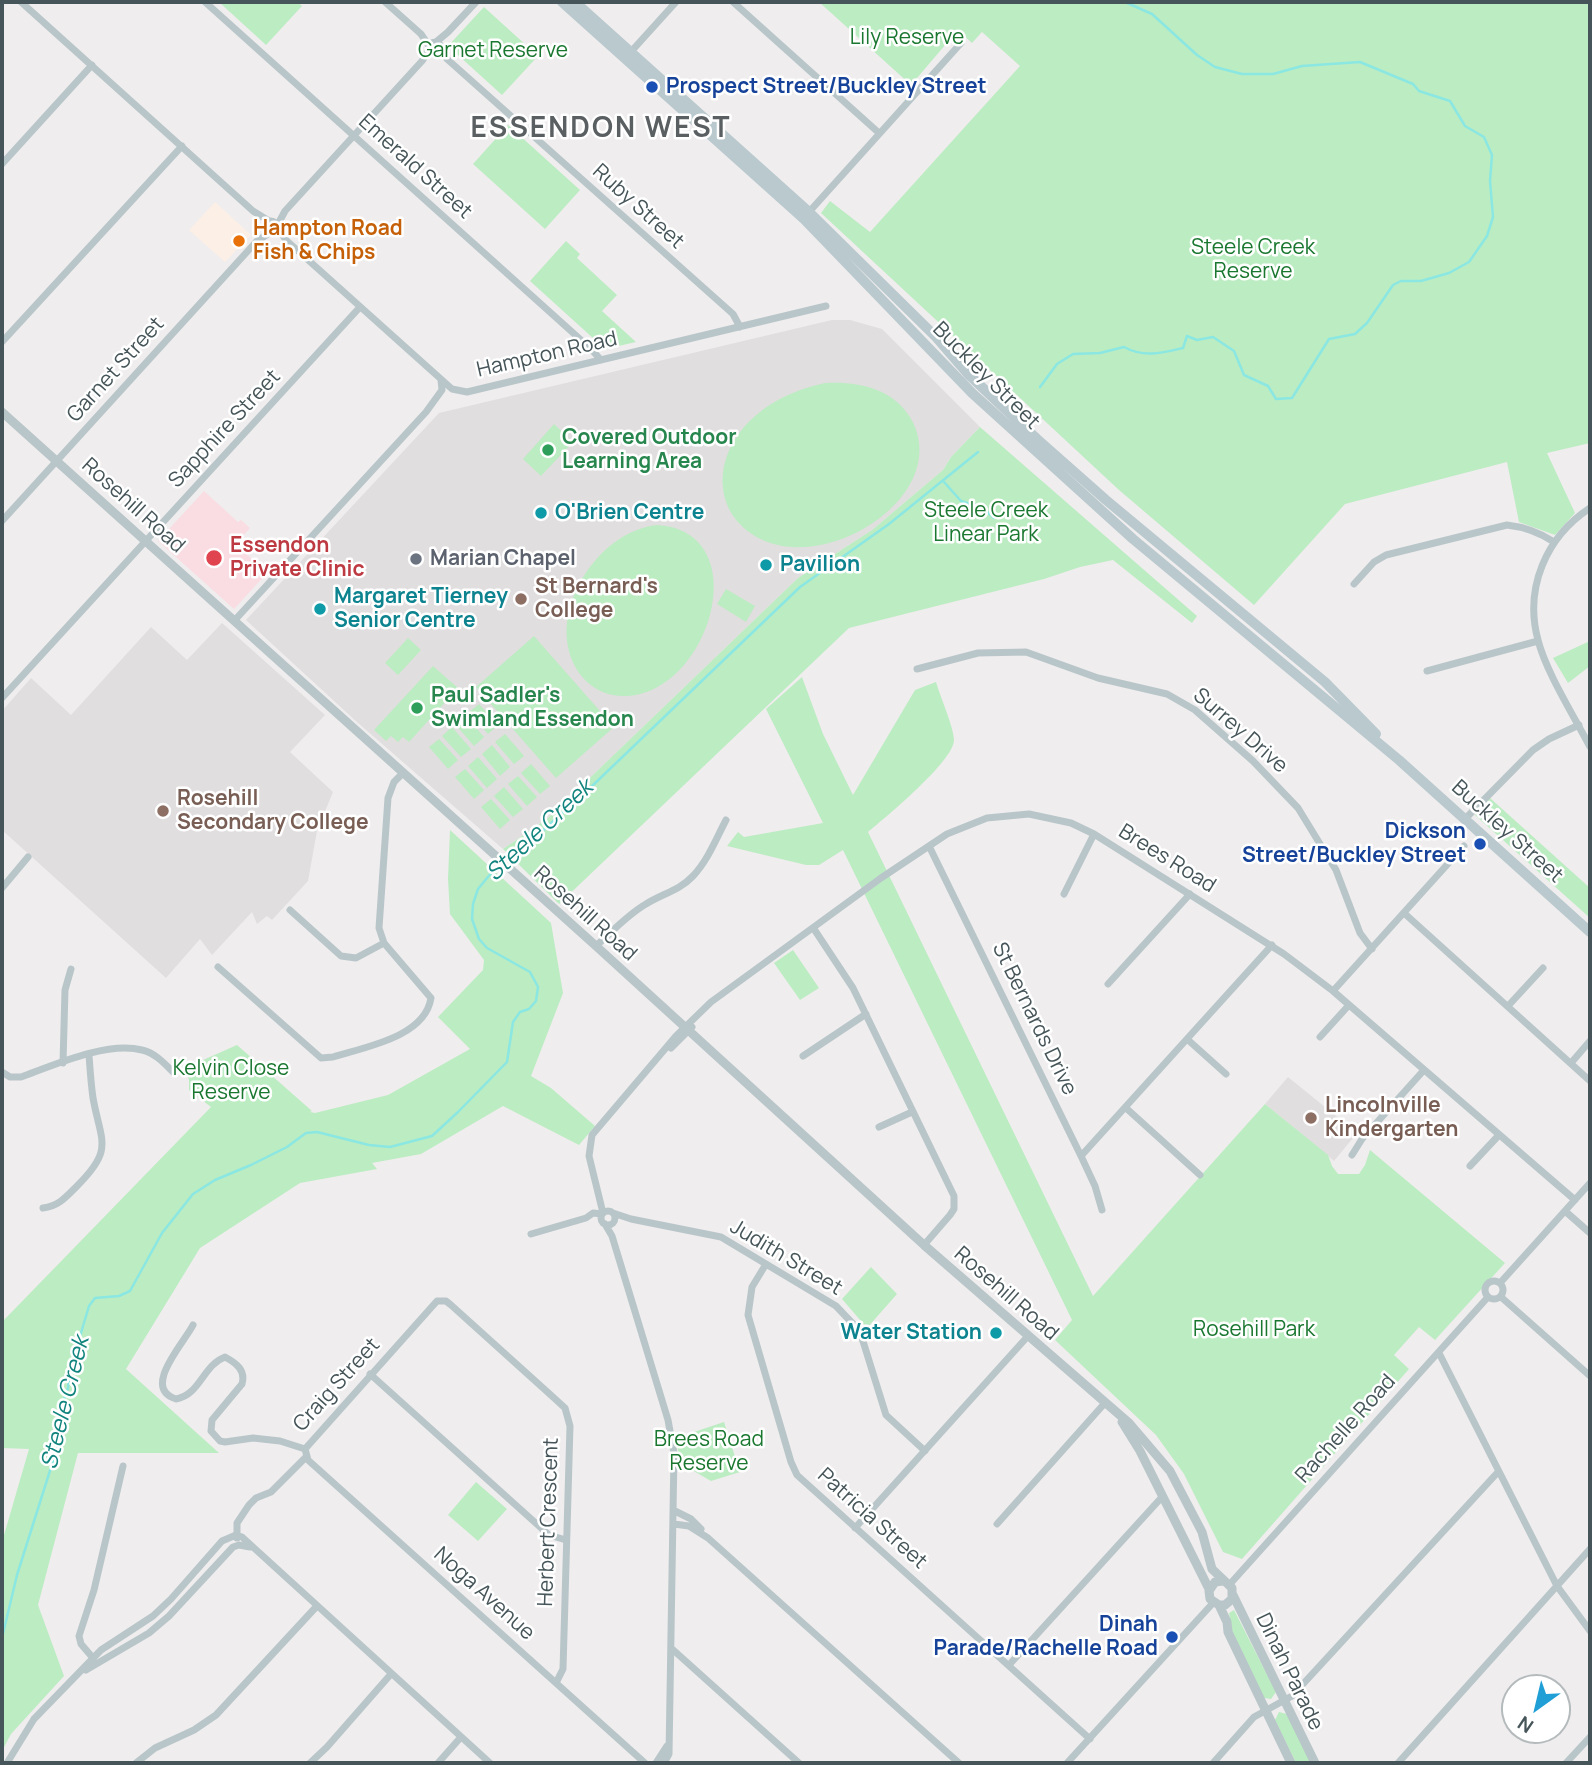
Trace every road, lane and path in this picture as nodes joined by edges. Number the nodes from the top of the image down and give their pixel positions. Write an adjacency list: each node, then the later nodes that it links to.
1 (21, 2): 12 (street, Hampton Road)
2 (205, 2): 14 (street, Emerald Street)
3 (385, 2): 10 (street, Ruby Street)
4 (476, 2): 10 (street, Garnet Street)
5 (562, 2): 11 (main road, Buckley Street)
6 (575, 2): 11 (main road, Buckley Street)
7 (676, 2): 11 (street)
8 (733, 2): 13 (street)
9 (961, 43): 13 (street)
10 (435, 48): 14 (street, Garnet Street); 21 (street, Ruby Street)
11 (628, 55): 17 (main road, Buckley Street)
12 (92, 65): 15 (street, Hampton Road); 16 (street)
13 (879, 134): 17 (street)
14 (354, 136): 18 (street, Garnet Street); 23 (street, Emerald Street)
15 (182, 146): 18 (street, Hampton Road); 22 (street)
16 (2, 164)
17 (806, 215): 41 (main road, Buckley Street)
18 (271, 227): 20 (street, Hampton Road); 26 (street, Garnet Street)
19 (826, 306): 21 (street, Hampton Road)
20 (360, 307): 24 (street, Hampton Road); 29 (street, Sapphire Street)
21 (740, 327): 23 (street, Hampton Road)
22 (2, 342)
23 (601, 360): 24 (street, Hampton Road)
24 (441, 379): 32 (street)
25 (2, 412): 26 (street, Rosehill Road)
26 (57, 462): 28 (street, Garnet Street); 29 (street, Rosehill Road)
27 (1590, 508): 30 (street)
28 (2, 521)
29 (145, 541): 32 (street, Rosehill Road); 36 (street, Sapphire Street)
30 (1554, 542): 31 (street); 33 (street)
31 (1354, 584)
32 (234, 621): 39 (street, Rosehill Road)
33 (1538, 641): 35 (street); 37 (street)
34 (917, 669): 56 (street, Surrey Drive)
35 (1427, 671)
36 (2, 698)
37 (1579, 725): 38 (street); 41 (street)
38 (1590, 747)
39 (403, 773): 53 (street); 55 (street, Rosehill Road)
40 (726, 820): 55 (street)
41 (1464, 820): 52 (main road, Buckley Street)
42 (1094, 834): 43 (street, Brees Road); 47 (street); 48 (street, Brees Road)
43 (929, 846): 51 (street, Brees Road); 82 (street, St Bernards Drive)
44 (1464, 846): 50 (street)
45 (28, 857): 46 (street)
46 (2, 888)
47 (1064, 894)
48 (1190, 894): 54 (street, Brees Road); 60 (street)
49 (290, 910): 53 (street)
50 (1404, 913): 56 (street); 63 (street)
51 (814, 929): 64 (street); 65 (street, Brees Road)
52 (1590, 932)
53 (384, 943): 57 (street)
54 (1272, 945): 61 (street, Brees Road); 67 (street)
55 (596, 946): 65 (street, Rosehill Road)
56 (1372, 948): 61 (street)
57 (218, 967)
58 (1543, 968): 63 (street)
59 (71, 969): 71 (street)
60 (1108, 984)
61 (1333, 991): 62 (street, Brees Road)
62 (1349, 1005): 66 (street); 73 (street, Brees Road)
63 (1508, 1006): 72 (street)
64 (866, 1014): 70 (street); 79 (street)
65 (686, 1029): 91 (street, Brees Road); 94 (street, Rosehill Road)
66 (1320, 1037)
67 (1187, 1039): 75 (street); 78 (street)
68 (1590, 1041): 72 (street)
69 (89, 1055): 71 (street); 74 (street); 88 (street)
70 (803, 1056)
71 (63, 1063): 76 (street)
72 (1571, 1063): 77 (street)
73 (1424, 1070): 81 (street, Brees Road); 83 (street)
74 (173, 1072)
75 (1226, 1073)
76 (3, 1075)
77 (1590, 1081)
78 (1126, 1108): 82 (street); 85 (street)
79 (912, 1112): 80 (street); 94 (street)
80 (879, 1128)
81 (1499, 1135): 84 (street); 87 (street, Brees Road)
82 (1081, 1156): 89 (street, St Bernards Drive)
83 (1352, 1156)
84 (1470, 1166)
85 (1200, 1175)
86 (1590, 1183): 87 (street)
87 (1575, 1200): 90 (street)
88 (43, 1208)
89 (1102, 1210)
90 (1565, 1211): 92 (street); 96 (street)
91 (608, 1217): 93 (street, Judith Street); 95 (street, Judith Street); 112 (street, Brees Road)
92 (1590, 1233)
93 (531, 1234)
94 (924, 1245): 101 (street, Rosehill Road)
95 (766, 1264): 107 (street, Judith Street); 115 (street, Patricia Street)
96 (1500, 1283): 97 (street); 98 (street)
97 (1488, 1297): 98 (street); 102 (street, Rachelle Road)
98 (1501, 1297): 104 (street)
99 (434, 1303): 103 (street, Craig Street); 118 (street, Herbert Crescent)
100 (193, 1325): 108 (street, Craig Street)
101 (1028, 1336): 105 (street, Rosehill Road); 107 (street)
102 (1439, 1353): 110 (street); 122 (street, Rachelle Road)
103 (370, 1374): 108 (street, Craig Street); 118 (street)
104 (1590, 1376)
105 (1104, 1404): 106 (street, Rosehill Road); 114 (street)
106 (1115, 1413): 111 (street, Rosehill Road); 122 (street, Rosehill Road)
107 (925, 1451): 115 (street)
108 (305, 1453): 116 (street); 134 (street, Noga Avenue)
109 (123, 1466): 130 (street)
110 (1499, 1472): 123 (street); 135 (street)
111 (1162, 1497): 124 (street, Rosehill Road); 131 (street)
112 (675, 1511): 113 (street, Brees Road); 117 (street)
113 (674, 1524): 117 (street); 129 (street, Brees Road)
114 (997, 1524)
115 (855, 1528): 131 (street, Patricia Street)
116 (236, 1535): 119 (street); 120 (street); 130 (street)
117 (708, 1538): 150 (street)
118 (566, 1540): 134 (street, Herbert Crescent)
119 (239, 1545): 120 (street); 132 (street)
120 (250, 1547): 127 (street)
121 (1590, 1549): 123 (street)
122 (1226, 1583): 124 (street); 125 (street)
123 (1556, 1587): 128 (street); 155 (street)
124 (1209, 1588): 126 (street)
125 (1233, 1595): 126 (street); 135 (street, Dinah Parade)
126 (1216, 1604): 136 (street, Dinah Parade); 139 (street)
127 (316, 1607): 133 (street); 142 (street)
128 (1590, 1631)
129 (671, 1648): 140 (street, Brees Road); 149 (street)
130 (93, 1658): 132 (street)
131 (1009, 1665): 139 (street, Patricia Street)
132 (82, 1672): 141 (street)
133 (391, 1674): 137 (street); 143 (street)
134 (556, 1683): 146 (street, Noga Avenue)
135 (1284, 1700): 136 (street); 154 (street, Dinah Parade)
136 (1265, 1709): 152 (street); 153 (street, Dinah Parade)
137 (461, 1737): 144 (street); 145 (street)
138 (1590, 1737): 156 (street)
139 (1090, 1739): 151 (street)
140 (668, 1745): 147 (street); 148 (street)
141 (7, 1763)
142 (136, 1763)
143 (310, 1763)
144 (438, 1763)
145 (490, 1763)
146 (645, 1763)
147 (656, 1763)
148 (664, 1763)
149 (799, 1763)
150 (959, 1763)
151 (1067, 1763)
152 (1213, 1763)
153 (1291, 1763)
154 (1315, 1763)
155 (1398, 1763)
156 (1566, 1763)

